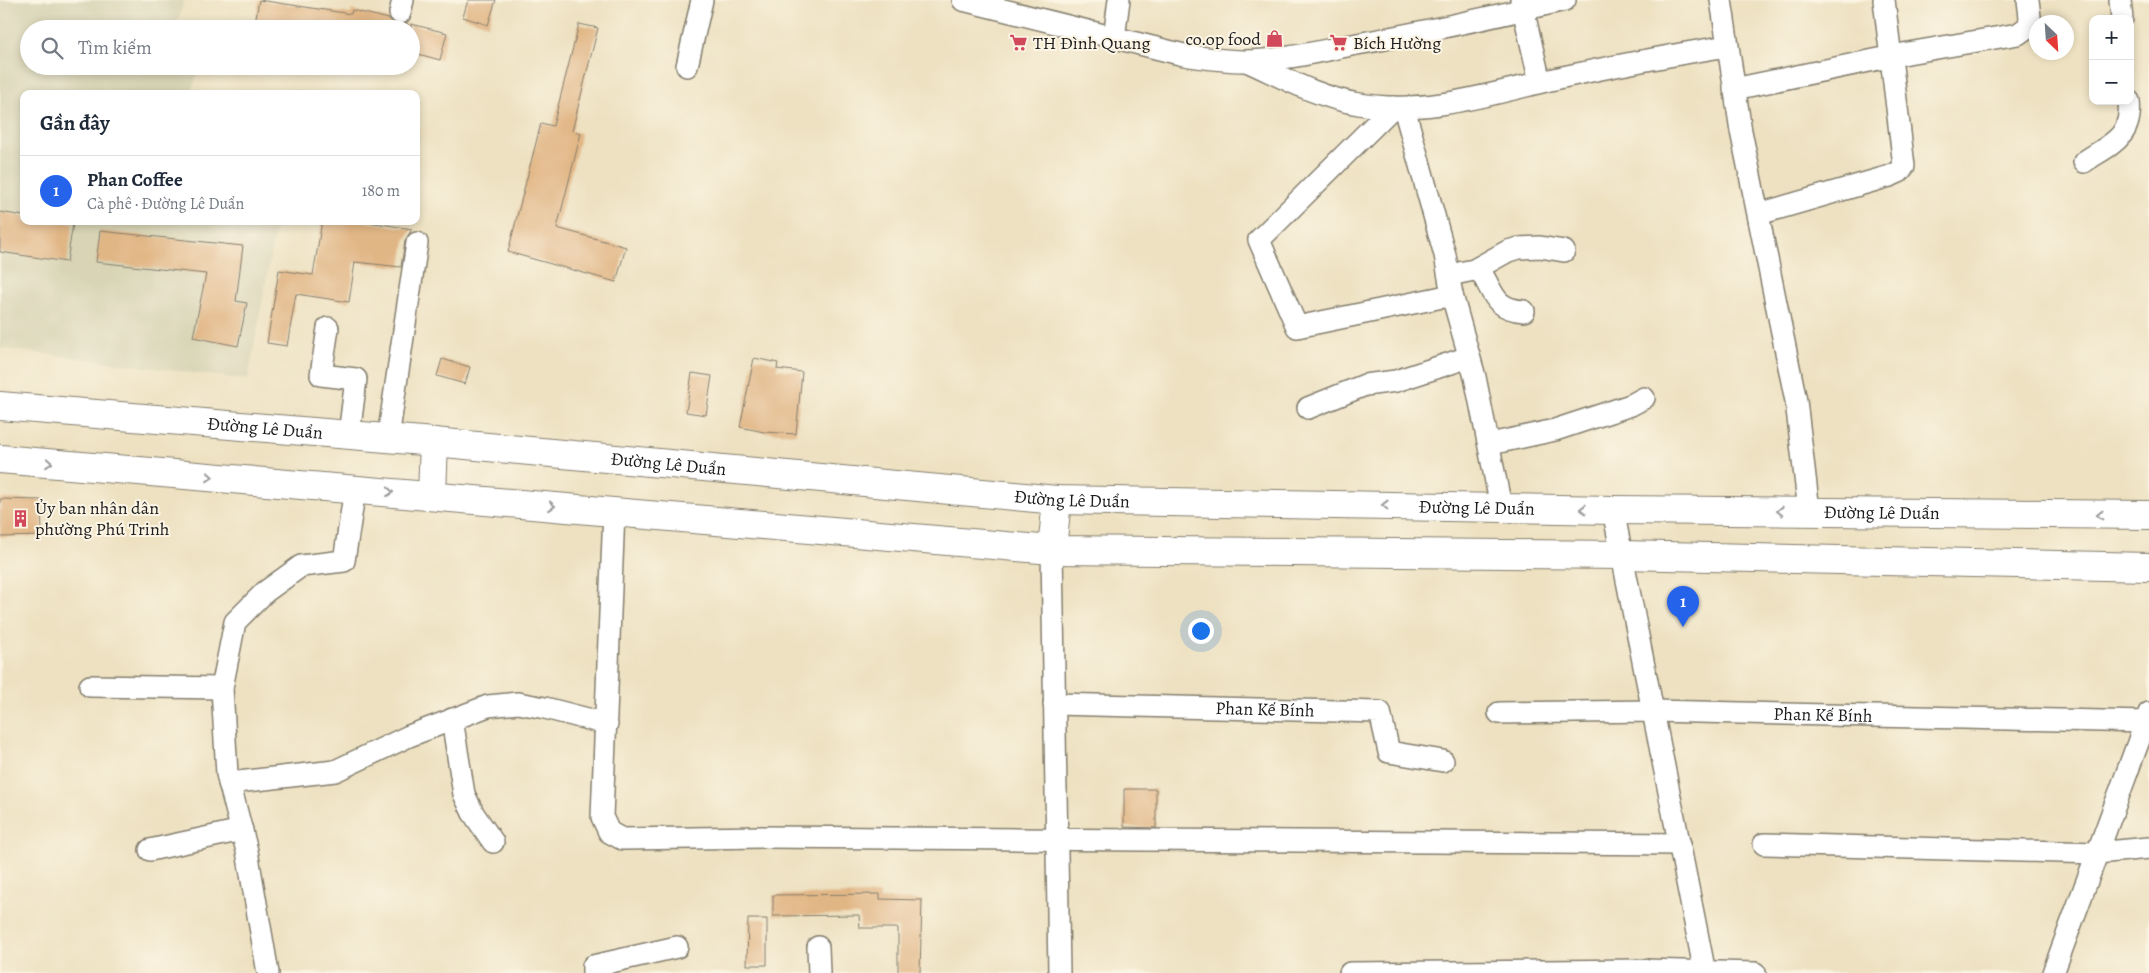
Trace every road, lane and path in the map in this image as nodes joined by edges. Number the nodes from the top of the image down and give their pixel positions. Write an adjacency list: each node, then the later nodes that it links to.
1 (702, 0): 15 (street)
2 (963, 0): 11 (street)
3 (1119, 0): 11 (street)
4 (1565, 0): 9 (street)
5 (1722, 0): 12 (street)
6 (1884, 0): 13 (street)
7 (2028, 0): 13 (street)
8 (2120, 0): 10 (street)
9 (1522, 5): 14 (street); 16 (street)
10 (2122, 15)
11 (1114, 38): 14 (street)
12 (1727, 46): 16 (street); 17 (street)
13 (1890, 56): 17 (street); 21 (street)
14 (1247, 61): 19 (street)
15 (687, 66)
16 (1540, 82): 19 (street)
17 (1734, 89): 21 (street)
18 (2130, 105): 20 (street)
19 (1398, 108): 25 (street); 25 (street)
20 (2084, 162)
21 (1759, 214): 43 (street)
22 (417, 243): 33 (street)
23 (1564, 251): 24 (street)
24 (1478, 268): 25 (street); 26 (street)
25 (1451, 285): 28 (street)
26 (1524, 310)
27 (328, 328): 32 (street)
28 (1470, 357): 31 (street); 35 (street)
29 (1644, 398): 35 (street)
30 (0, 406): 32 (main road, Đường Lê Duẩn)
31 (1308, 408)
32 (349, 435): 33 (main road, Đường Lê Duẩn)
33 (388, 438): 34 (main road, Đường Lê Duẩn)
34 (434, 442): 38 (main road); 39 (main road, Đường Lê Duẩn)
35 (1490, 444): 40 (street)
36 (0, 459): 37 (main road, one-way to 37)
37 (355, 489): 38 (main road, one-way to 38); 49 (street)
38 (432, 495): 42 (main road, one-way to 42)
39 (1057, 500): 40 (main road, Đường Lê Duẩn, one-way to 39); 45 (main road)
40 (1501, 508): 41 (main road, Đường Lê Duẩn, one-way to 40)
41 (1613, 510): 43 (main road, Đường Lê Duẩn, one-way to 41); 46 (street)
42 (614, 511): 45 (main road); 55 (street)
43 (1809, 511): 44 (main road, Đường Lê Duẩn, one-way to 43)
44 (2149, 515)
45 (1052, 550): 46 (main road); 50 (street)
46 (1622, 554): 47 (main road); 51 (street)
47 (2149, 567)
48 (90, 686): 49 (street)
49 (222, 688): 57 (street)
50 (1054, 704): 56 (street, Phan Kế Bính); 59 (street)
51 (1653, 711): 52 (street, Phan Kế Bính); 53 (street, Phan Kế Bính); 61 (street)
52 (1499, 713)
53 (2147, 718): 65 (street)
54 (452, 719): 55 (street); 57 (street); 60 (street)
55 (607, 724): 59 (street)
56 (1443, 761)
57 (229, 783): 58 (street)
58 (242, 830): 64 (street); 69 (street)
59 (1057, 840): 61 (street); 72 (street)
60 (493, 842)
61 (1680, 844): 68 (street)
62 (1764, 844): 65 (street)
63 (2149, 848): 65 (street)
64 (150, 850)
65 (2097, 853): 75 (street)
66 (677, 946): 70 (street)
67 (818, 947): 71 (street)
68 (1705, 972): 73 (street); 74 (street)
69 (268, 973)
70 (593, 973)
71 (819, 973)
72 (1059, 973)
73 (1350, 973)
74 (1755, 973)
75 (2054, 973)

